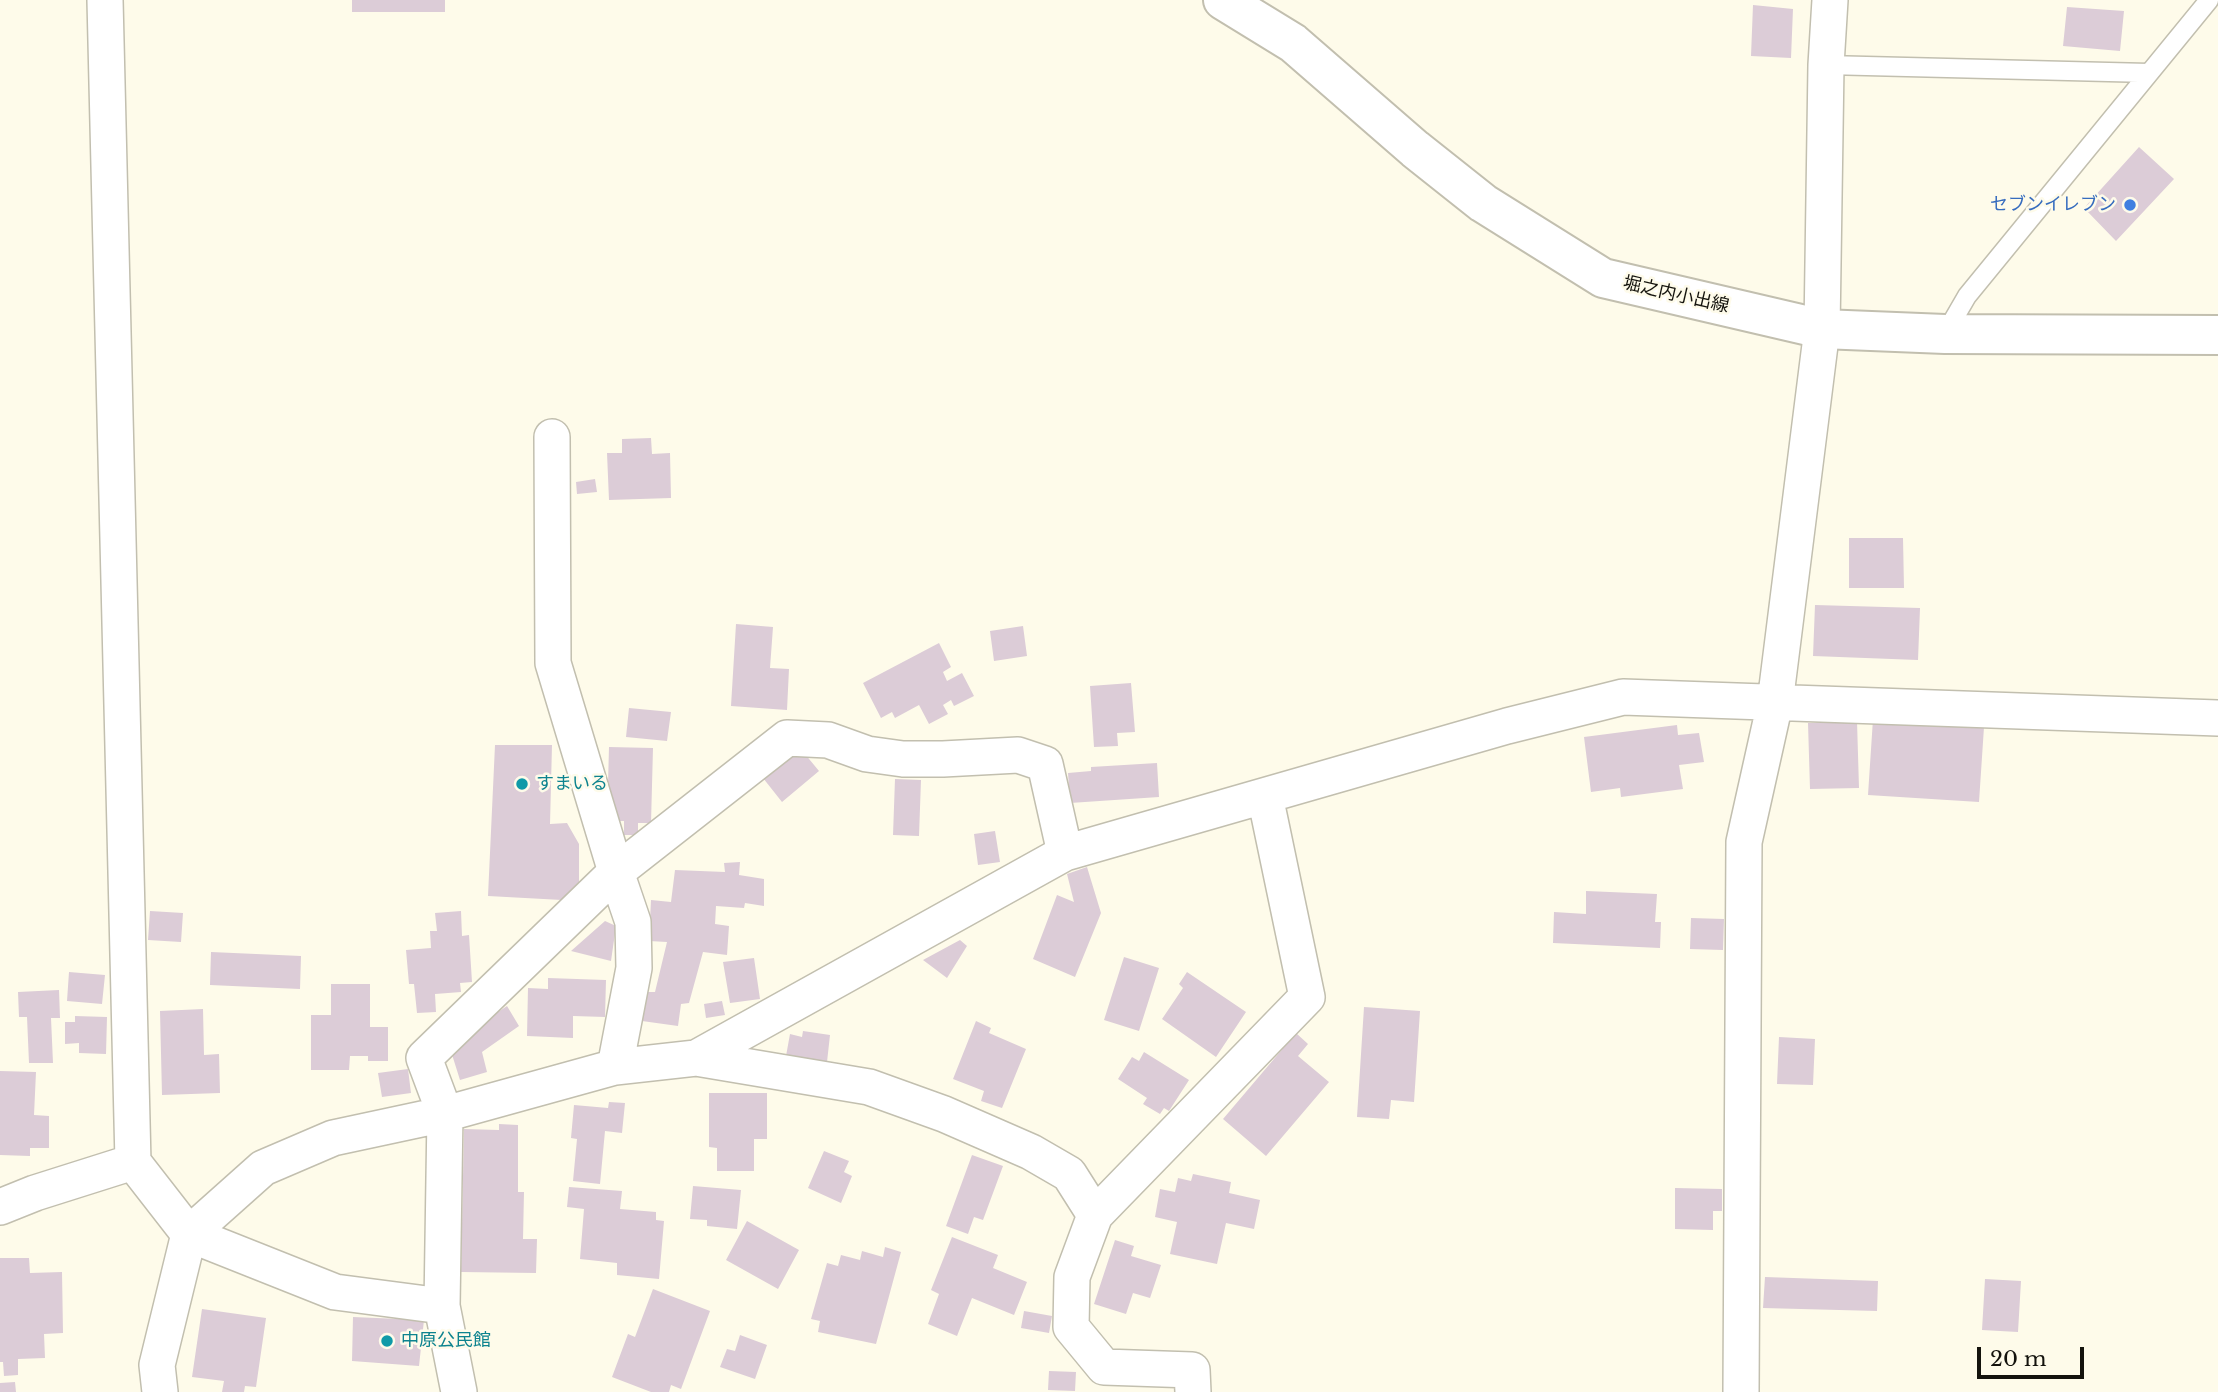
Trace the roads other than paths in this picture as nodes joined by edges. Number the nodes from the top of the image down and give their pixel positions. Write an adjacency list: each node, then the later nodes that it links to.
1 (105, 0): 19 (street)
2 (1223, 0): 7 (main road, 堀之内小出線)
3 (1830, 0): 5 (street)
4 (2209, 0): 6 (lane)
5 (1826, 65): 6 (lane); 7 (street)
6 (2149, 73): 8 (lane)
7 (1822, 329): 8 (main road, 堀之内小出線); 11 (street)
8 (1945, 334): 9 (main road, 堀之内小出線)
9 (2218, 335)
10 (552, 437): 15 (street)
11 (1775, 703): 12 (street); 13 (street); 27 (street)
12 (2218, 718)
13 (1265, 796): 14 (street); 21 (street)
14 (1065, 853): 15 (street); 16 (street)
15 (616, 872): 17 (street); 18 (street)
16 (696, 1058): 17 (street); 21 (street)
17 (615, 1067): 18 (street)
18 (444, 1114): 22 (street); 23 (street)
19 (133, 1162): 20 (street); 22 (street)
20 (0, 1207)
21 (1095, 1215): 26 (street)
22 (189, 1234): 23 (street); 24 (street)
23 (442, 1306): 25 (street)
24 (160, 1392)
25 (459, 1392)
26 (1193, 1392)
27 (1741, 1392)

